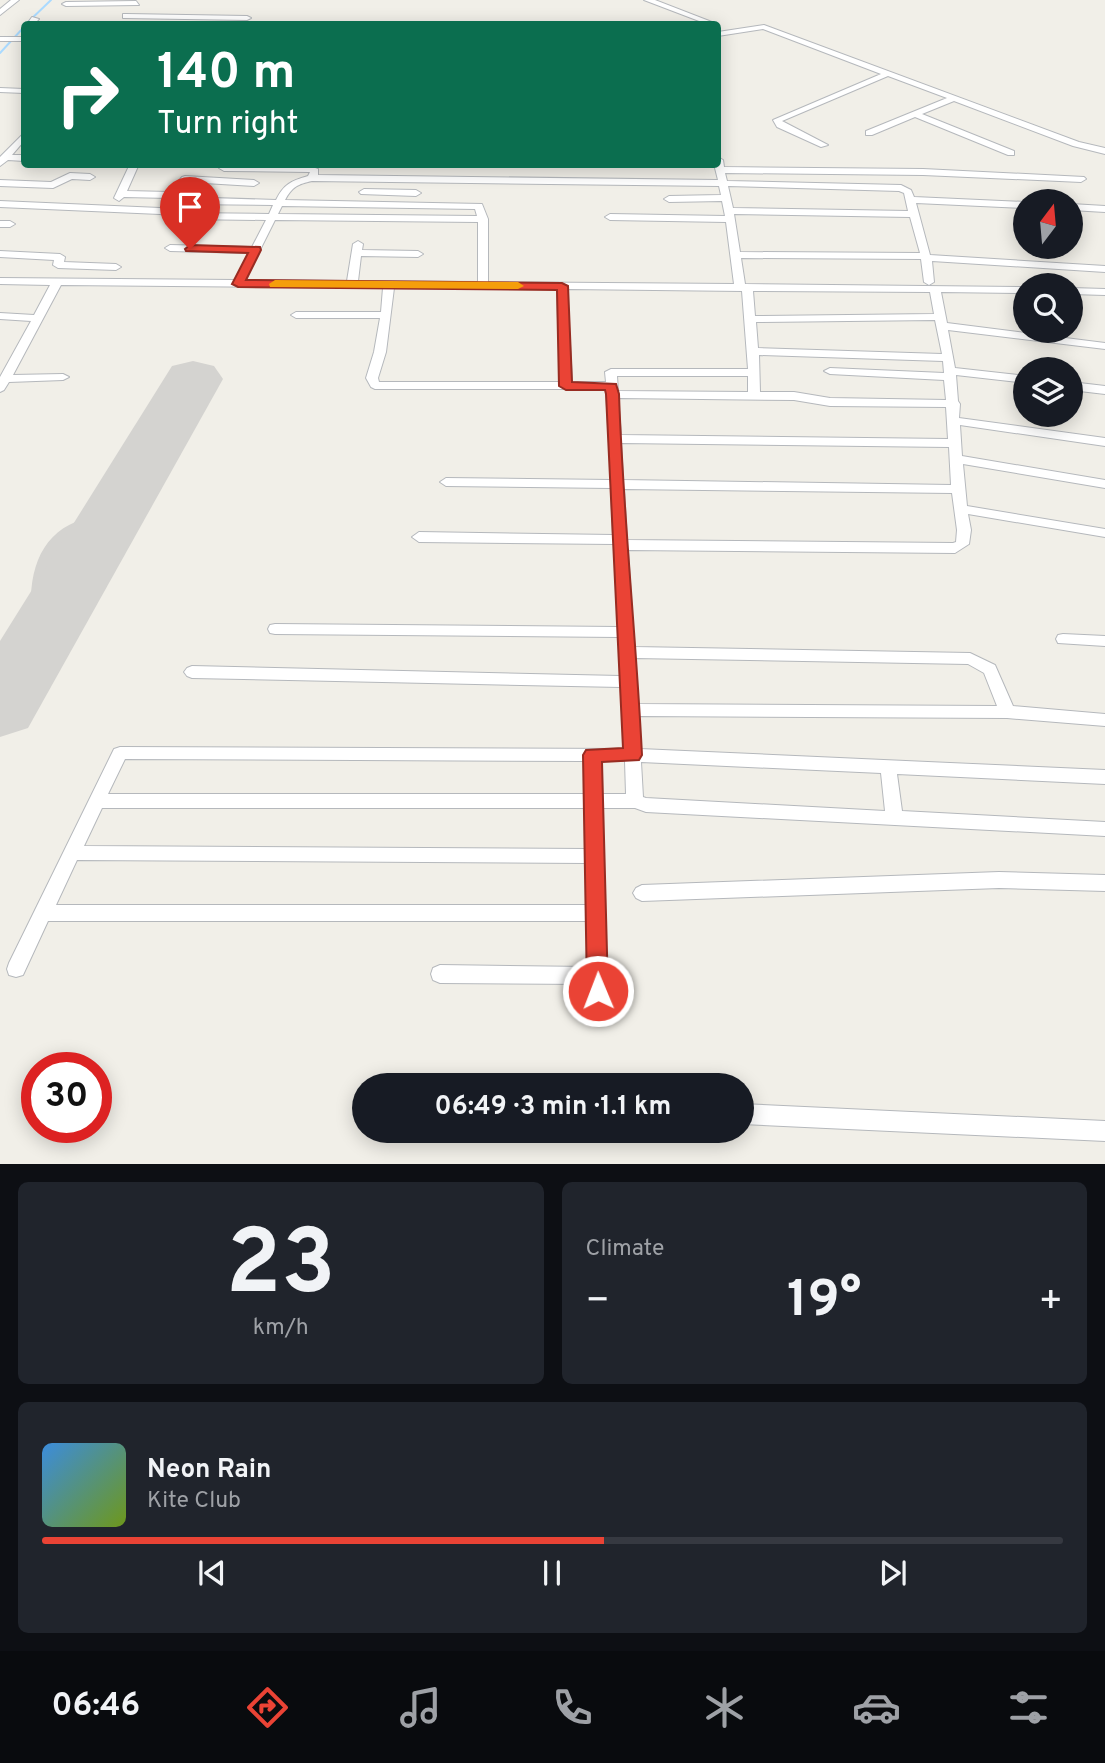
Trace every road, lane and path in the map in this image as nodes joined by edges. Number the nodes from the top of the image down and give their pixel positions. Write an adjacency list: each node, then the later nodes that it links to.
1 (15, 0): 5 (street)
2 (648, 0): 9 (street)
3 (137, 2): 4 (street); 6 (street)
4 (66, 4)
5 (0, 13)
6 (126, 16): 7 (street); 8 (street)
7 (244, 16)
8 (122, 21)
9 (696, 21)
10 (721, 30): 13 (street)
11 (0, 39): 12 (street)
12 (17, 39)
13 (889, 73): 16 (street); 20 (street)
14 (0, 90): 15 (street)
15 (21, 91)
16 (955, 98): 17 (street); 21 (street)
17 (916, 116): 18 (street); 22 (street)
18 (869, 133)
19 (21, 140): 23 (street)
20 (824, 145)
21 (1105, 152)
22 (1011, 153)
23 (6, 157)
24 (721, 165): 30 (street)
25 (133, 168): 37 (street)
26 (224, 168): 29 (street)
27 (720, 168): 33 (street)
28 (90, 177): 31 (street)
29 (312, 178): 33 (street); 43 (street)
30 (1080, 179)
31 (0, 183)
32 (254, 183): 38 (street)
33 (723, 184): 39 (street); 41 (street)
34 (364, 192): 35 (street)
35 (397, 192): 36 (street); 46 (street)
36 (416, 192)
37 (121, 194): 38 (street); 48 (street)
38 (172, 195): 43 (street)
39 (726, 198): 40 (street); 51 (street)
40 (669, 199)
41 (910, 200): 44 (street); 50 (street)
42 (0, 204): 48 (street)
43 (279, 204): 45 (street); 53 (street)
44 (1013, 204)
45 (362, 205): 46 (street); 54 (street)
46 (390, 205): 55 (street)
47 (1083, 208): 49 (street)
48 (113, 209): 53 (street)
49 (1105, 209)
50 (914, 214): 51 (street); 61 (street)
51 (729, 215): 52 (street); 60 (street)
52 (610, 216)
53 (272, 217): 54 (street); 57 (street)
54 (356, 218): 55 (street)
55 (482, 219): 70 (street)
56 (170, 248): 57 (street)
57 (256, 250): 67 (street)
58 (0, 254): 62 (street)
59 (418, 254): 68 (street)
60 (735, 255): 61 (street); 73 (street)
61 (926, 257): 64 (street); 72 (street)
62 (58, 265): 63 (street); 66 (street)
63 (116, 267)
64 (1105, 269)
65 (0, 281): 66 (street)
66 (53, 282): 67 (street); 80 (street)
67 (238, 284): 68 (street)
68 (352, 285): 69 (street)
69 (389, 285): 70 (street); 78 (street)
70 (483, 285): 71 (street)
71 (562, 286): 73 (street); 92 (street)
72 (931, 286): 73 (street); 74 (street); 82 (street)
73 (743, 288): 81 (street)
74 (1013, 289)
75 (1083, 291): 76 (street)
76 (1105, 292)
77 (296, 315): 78 (street)
78 (386, 315): 92 (street)
79 (0, 316): 80 (street)
80 (38, 318): 91 (street)
81 (750, 319): 82 (street); 84 (street)
82 (941, 321): 83 (street); 85 (street)
83 (1105, 346)
84 (753, 351): 85 (street); 87 (street)
85 (948, 358): 88 (street)
86 (830, 371): 88 (street)
87 (752, 373): 94 (street); 96 (street)
88 (950, 374): 90 (street); 97 (street)
89 (63, 377): 91 (street)
90 (1013, 379)
91 (2, 384)
92 (566, 386): 94 (street)
93 (1083, 387): 95 (street)
94 (607, 388): 96 (street); 99 (street)
95 (1105, 390)
96 (754, 397): 97 (street)
97 (954, 404): 98 (street)
98 (954, 421): 100 (street); 101 (street)
99 (614, 439): 101 (street); 105 (street)
100 (1105, 442)
101 (955, 443): 102 (street)
102 (957, 459): 104 (street); 106 (street)
103 (446, 482): 105 (street)
104 (1105, 484)
105 (616, 485): 106 (street); 110 (street)
106 (958, 489): 107 (street)
107 (962, 509): 108 (street); 110 (street)
108 (1105, 533)
109 (419, 537): 110 (street)
110 (614, 541): 112 (street)
111 (275, 629): 112 (street)
112 (627, 632): 115 (street)
113 (1063, 639): 114 (street)
114 (1105, 641)
115 (628, 652): 117 (street); 119 (street)
116 (192, 672): 117 (street)
117 (620, 681): 118 (street)
118 (631, 709): 119 (street); 122 (street)
119 (1007, 712): 120 (street)
120 (1105, 720)
121 (593, 755): 122 (street); 125 (street); 127 (street)
122 (632, 755): 123 (street); 126 (street)
123 (888, 766): 124 (street); 128 (street)
124 (1105, 777)
125 (96, 801): 127 (street); 130 (street)
126 (635, 801): 127 (street); 128 (street)
127 (593, 802): 131 (street)
128 (894, 817): 129 (street)
129 (1105, 829)
130 (73, 853): 131 (street); 134 (street)
131 (595, 856): 135 (street)
132 (1105, 883): 133 (street)
133 (642, 893)
134 (42, 913): 135 (street); 136 (street)
135 (596, 913): 138 (street)
136 (16, 969)
137 (440, 974): 138 (street)
138 (597, 976): 139 (street)
139 (598, 1005)
140 (754, 1115): 141 (street)
141 (1105, 1130)

